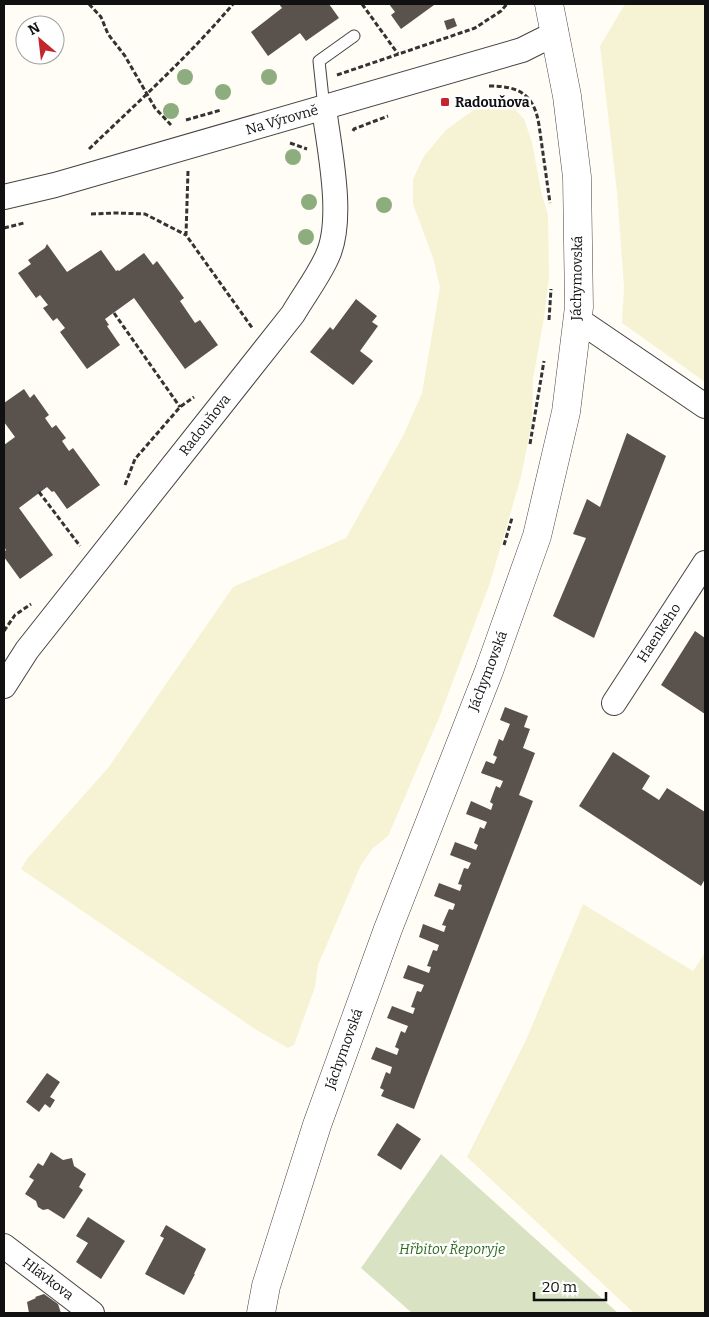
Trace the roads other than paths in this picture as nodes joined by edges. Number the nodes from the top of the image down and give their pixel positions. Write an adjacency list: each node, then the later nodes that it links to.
1 (549, 4): 2 (street, Jáchymovská)
2 (556, 33): 4 (street, Na Výrovně); 6 (street, Jáchymovská)
3 (354, 36): 4 (lane)
4 (324, 108): 5 (street, Na Výrovně); 9 (street, Radouňova)
5 (4, 198)
6 (577, 319): 7 (street); 13 (street, Jáchymovská)
7 (705, 406)
8 (705, 563): 10 (street, Haenkeho)
9 (4, 686)
10 (614, 703)
11 (4, 1246): 12 (street, Hlávkova)
12 (92, 1313)
13 (260, 1313)

